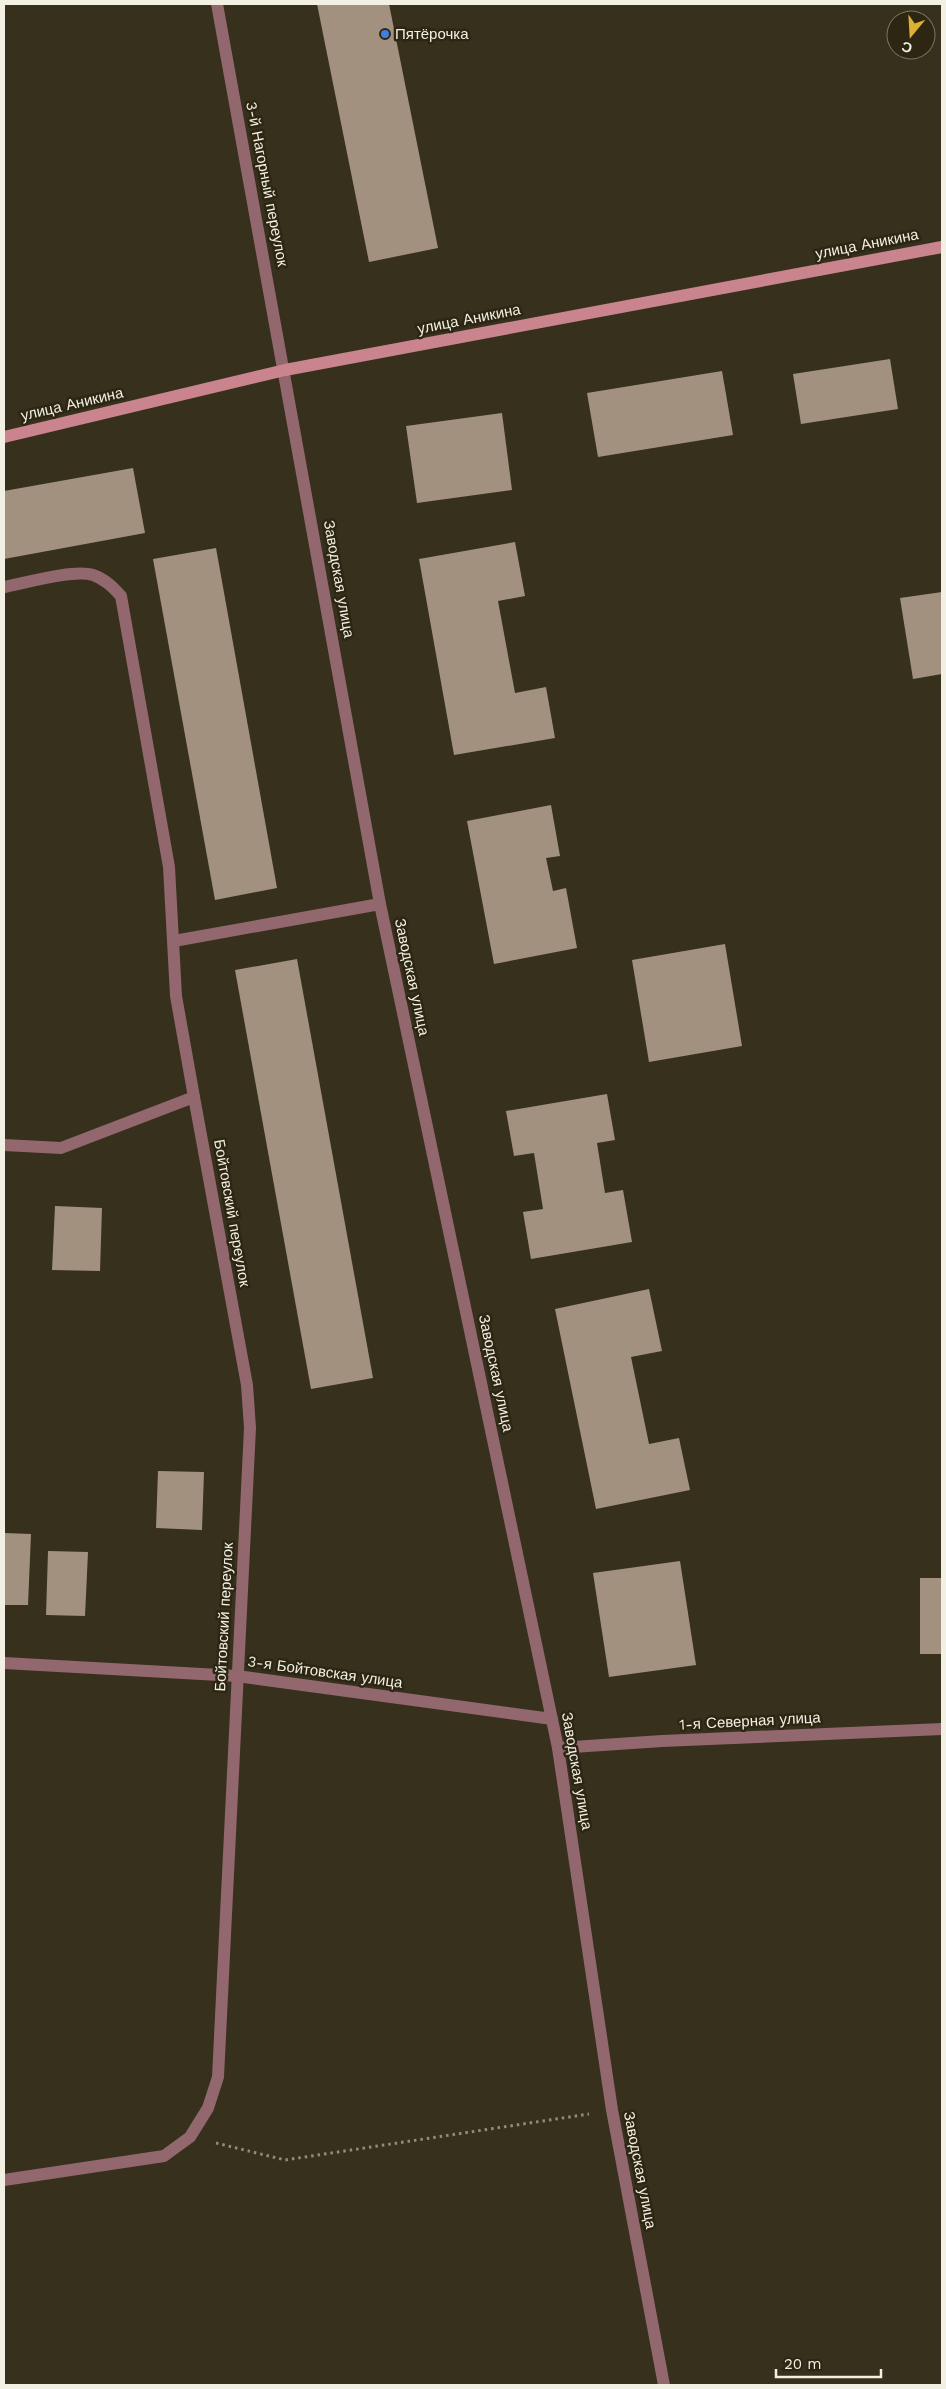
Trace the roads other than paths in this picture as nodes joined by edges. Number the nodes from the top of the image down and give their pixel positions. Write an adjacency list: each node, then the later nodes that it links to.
1 (217, 4): 3 (street, 3-й Нагорный переулок)
2 (942, 247): 3 (street, улица Аникина)
3 (285, 370): 4 (street, улица Аникина); 6 (street, Заводская улица)
4 (4, 437)
5 (4, 587): 7 (street, Бойтовский переулок)
6 (380, 904): 7 (street); 12 (street, Заводская улица)
7 (174, 941): 8 (street, Бойтовский переулок)
8 (194, 1097): 9 (street); 11 (street, Бойтовский переулок)
9 (4, 1145)
10 (4, 1663): 11 (street, 3-я Бойтовская улица)
11 (237, 1676): 12 (street, 3-я Бойтовская улица); 15 (street, Бойтовский переулок)
12 (552, 1718): 14 (street, Заводская улица)
13 (942, 1729): 14 (street, 1-я Северная улица)
14 (558, 1748): 16 (street, Заводская улица)
15 (4, 2180)
16 (664, 2385)

